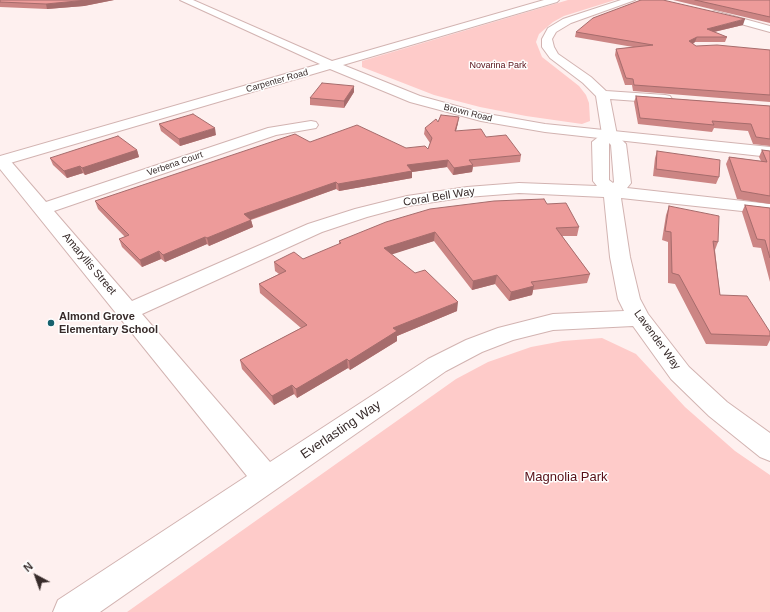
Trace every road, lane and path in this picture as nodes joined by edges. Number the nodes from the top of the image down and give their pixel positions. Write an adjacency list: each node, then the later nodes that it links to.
1 (185, 0): 6 (street, Brown Road)
2 (554, 0): 6 (street, Carpenter Road)
3 (630, 0): 7 (street)
4 (706, 12): 5 (street)
5 (770, 29)
6 (332, 65): 10 (street, Brown Road); 12 (street, Carpenter Road)
7 (602, 95): 8 (street); 10 (street)
8 (676, 100)
9 (310, 125): 14 (street, Verbena Court)
10 (610, 136): 11 (street, Brown Road); 13 (street)
11 (770, 152)
12 (1, 161): 14 (street, Amaryllis Street)
13 (612, 192): 15 (street, Coral Bell Way); 16 (street, Coral Bell Way); 17 (street, Lavender Way)
14 (42, 209): 16 (street, Amaryllis Street)
15 (770, 210)
16 (129, 311): 19 (street, Amaryllis Street)
17 (639, 318): 18 (street, Lavender Way); 19 (street, Everlasting Way)
18 (770, 449)
19 (267, 479): 20 (street, Everlasting Way)
20 (70, 612)

